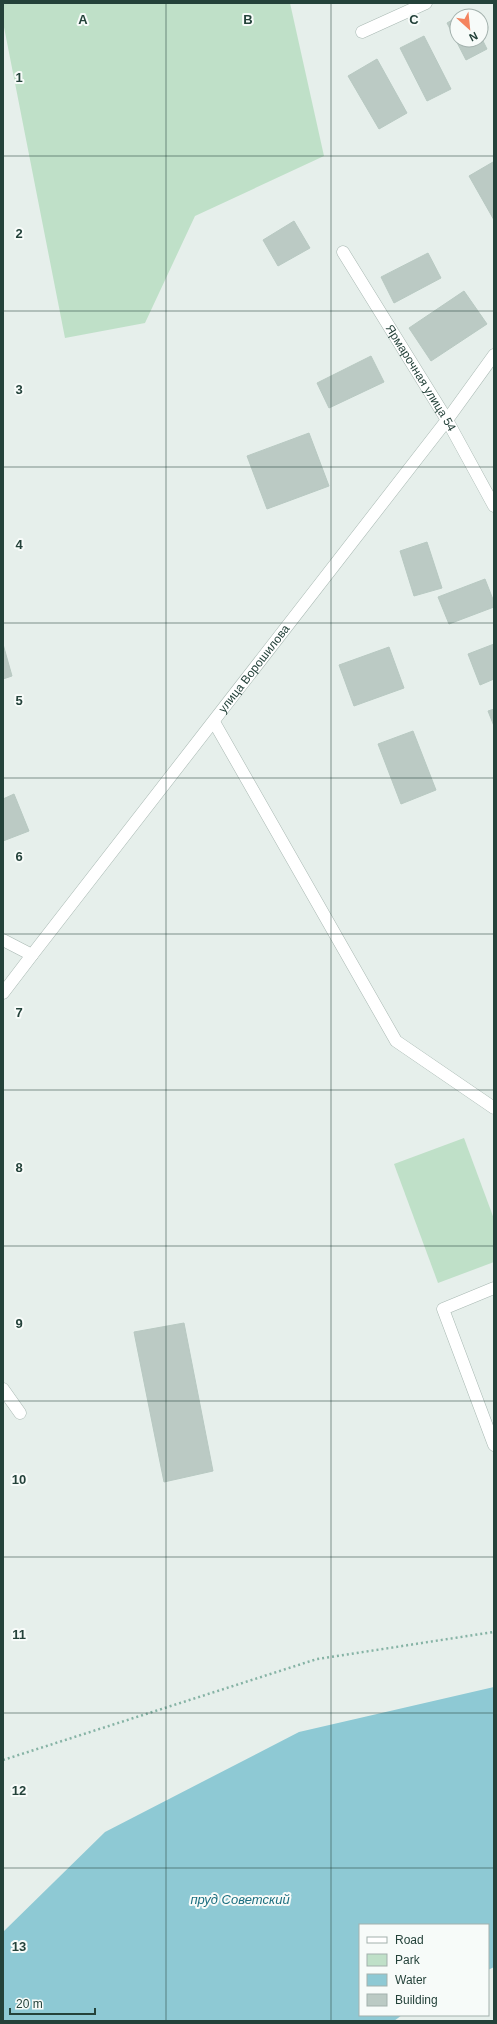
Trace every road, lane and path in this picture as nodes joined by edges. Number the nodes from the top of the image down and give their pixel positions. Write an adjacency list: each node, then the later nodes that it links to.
1 (426, 3): 2 (street)
2 (362, 32)
3 (343, 252): 7 (street, Ярмарочная улица 54)
4 (494, 355): 6 (street, улица Ворошилова)
5 (494, 370): 6 (street)
6 (476, 379): 7 (street, улица Ворошилова)
7 (447, 420): 8 (street, Ярмарочная улица 54); 9 (street, улица Ворошилова)
8 (494, 506)
9 (214, 722): 11 (street, улица Ворошилова); 13 (street)
10 (3, 940): 11 (street)
11 (32, 955): 12 (street, улица Ворошилова)
12 (3, 993)
13 (494, 1108)
14 (494, 1288): 17 (street)
15 (3, 1389): 16 (street)
16 (20, 1413)
17 (494, 1445)
18 (494, 1632): 19 (path)
19 (3, 1760)

